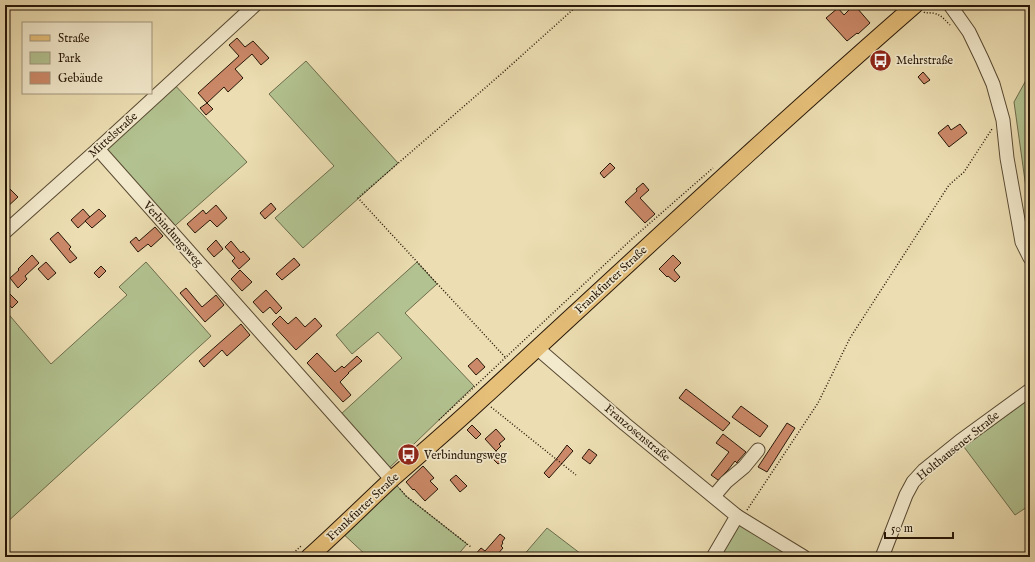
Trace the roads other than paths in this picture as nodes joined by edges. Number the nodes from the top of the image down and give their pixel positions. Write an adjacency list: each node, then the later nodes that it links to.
1 (255, 5): 4 (street, Mittelstraße)
2 (950, 5): 6 (street)
3 (918, 7): 7 (main road, Frankfurter Straße)
4 (98, 150): 5 (street, Mittelstraße); 10 (street, Verbindungsweg)
5 (5, 232)
6 (1030, 258)
7 (537, 348): 10 (main road, Frankfurter Straße); 11 (street, Franzosenstraße)
8 (1030, 390): 16 (street, Holthausener Straße)
9 (758, 450): 11 (street)
10 (392, 480): 13 (main road, Frankfurter Straße)
11 (714, 496): 12 (street, Franzosenstraße)
12 (739, 517): 14 (street); 15 (street, Franzosenstraße)
13 (309, 557)
14 (713, 557)
15 (804, 557)
16 (882, 557)

